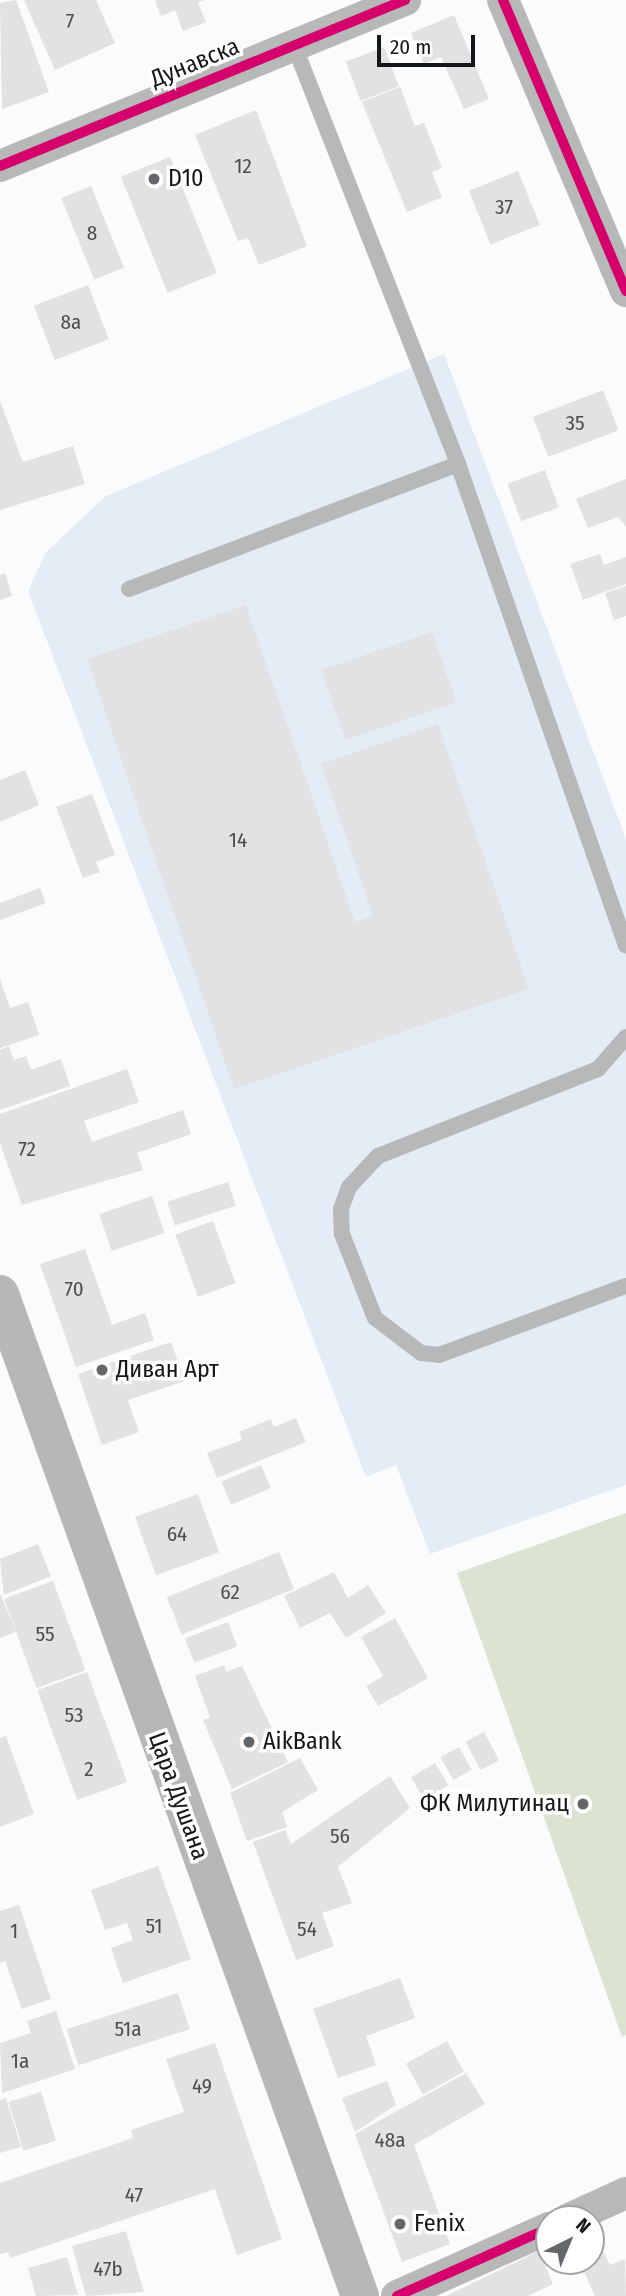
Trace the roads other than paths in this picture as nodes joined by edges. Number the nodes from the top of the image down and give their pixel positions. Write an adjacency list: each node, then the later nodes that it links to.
1 (405, 0): 3 (street, Дунавска)
2 (503, 0): 5 (street)
3 (294, 45): 4 (street, Дунавска); 6 (lane)
4 (0, 166)
5 (623, 277)
6 (458, 464): 7 (lane); 8 (lane)
7 (129, 589)
8 (626, 946)
9 (626, 1037): 10 (lane)
10 (626, 1286)
11 (0, 1294): 15 (main road, Цара Душана)
12 (626, 2193): 13 (street)
13 (600, 2205)
14 (535, 2234): 16 (street)
15 (360, 2296)
16 (397, 2296)

